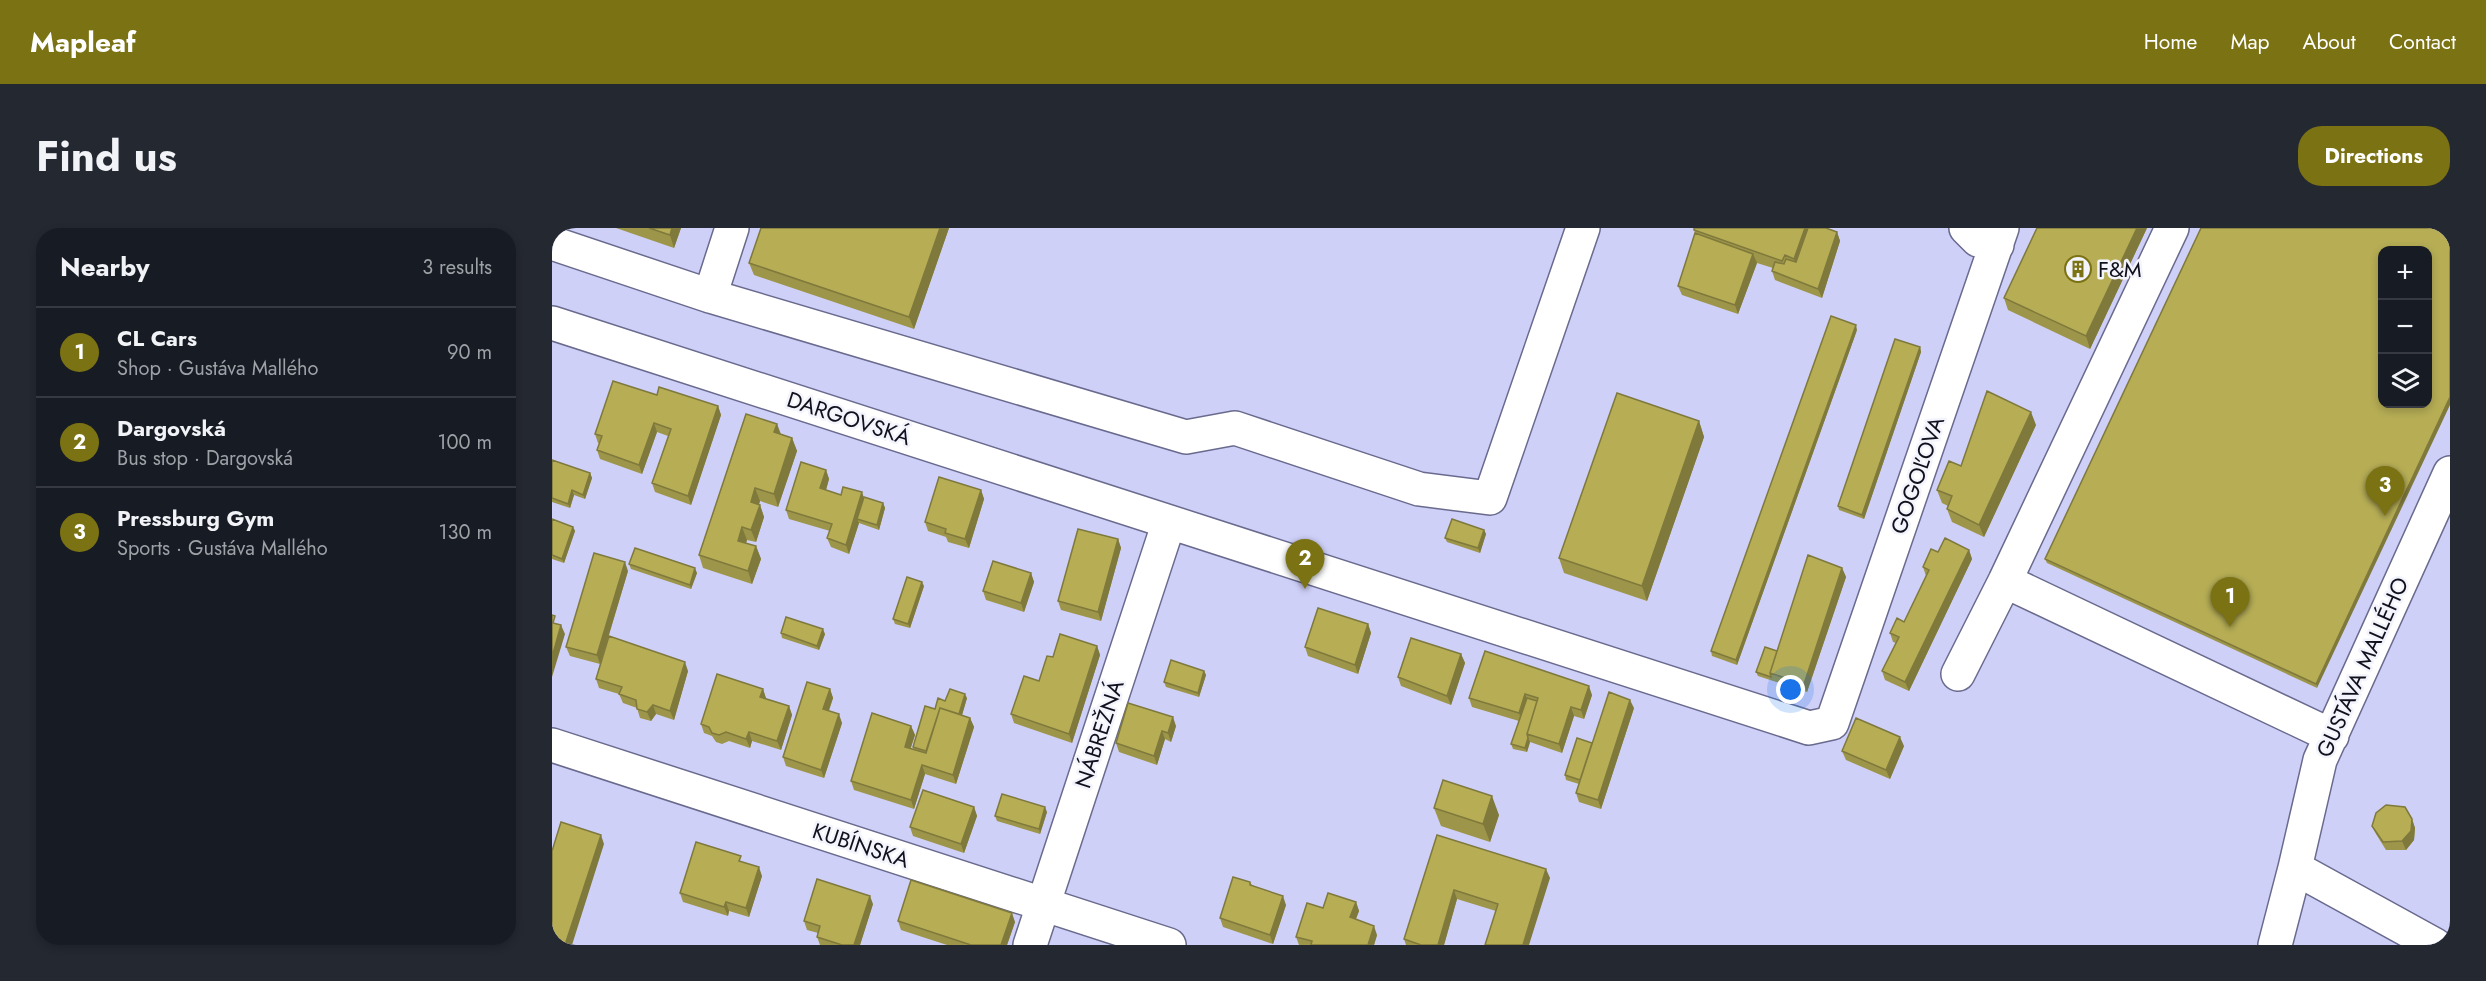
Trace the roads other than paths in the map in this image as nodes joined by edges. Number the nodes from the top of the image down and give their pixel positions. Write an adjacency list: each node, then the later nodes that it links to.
1 (732, 228): 7 (street)
2 (1583, 228): 7 (street)
3 (1966, 228): 5 (street)
4 (2172, 228): 11 (street)
5 (1999, 236): 13 (street, GOGOĽOVA)
6 (552, 243): 7 (street)
7 (710, 296)
8 (552, 322): 10 (street, DARGOVSKÁ)
9 (2450, 473): 14 (street, GUSTÁVA MALLÉHO)
10 (1169, 522): 13 (street, DARGOVSKÁ); 17 (street, NÁBREŽNÁ)
11 (2005, 581): 12 (street); 14 (street)
12 (1958, 674)
13 (1832, 723)
14 (2332, 736): 16 (street, GUSTÁVA MALLÉHO)
15 (552, 745): 17 (street, KUBÍNSKA)
16 (2295, 868): 20 (street, GUSTÁVA MALLÉHO); 21 (street)
17 (1044, 904): 18 (street, NÁBREŽNÁ); 19 (street, KUBÍNSKA)
18 (1030, 945)
19 (1169, 945)
20 (2275, 945)
21 (2435, 945)

